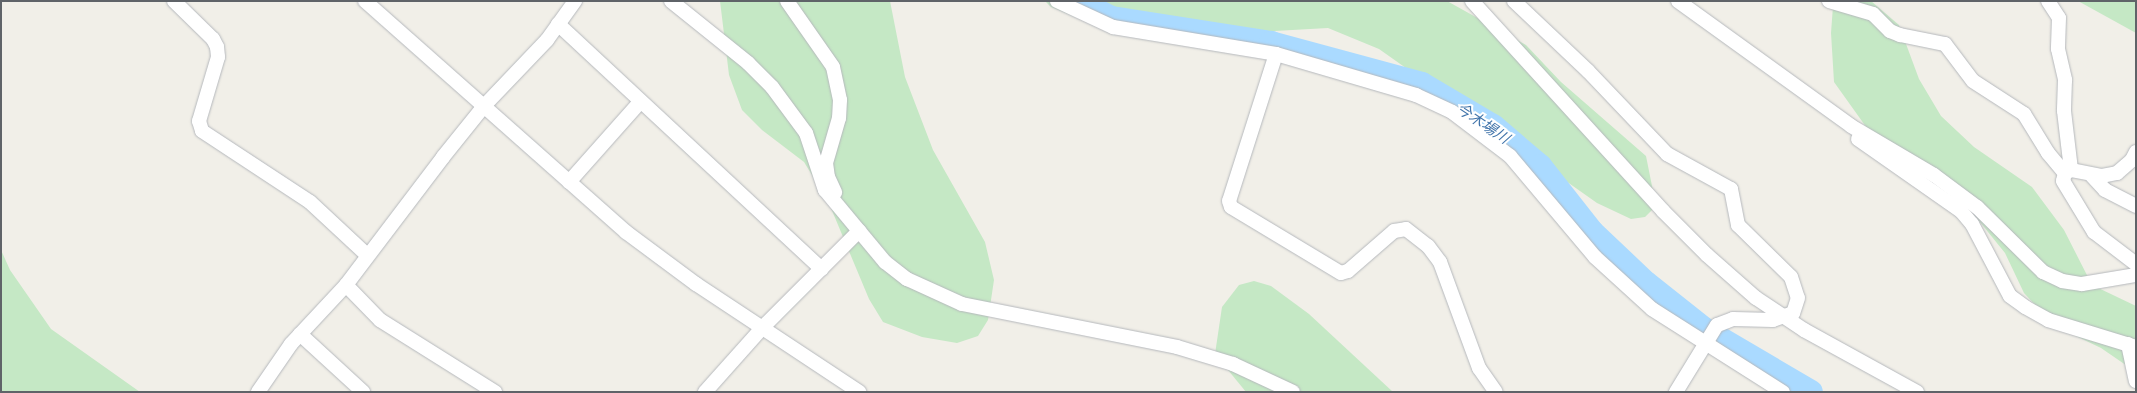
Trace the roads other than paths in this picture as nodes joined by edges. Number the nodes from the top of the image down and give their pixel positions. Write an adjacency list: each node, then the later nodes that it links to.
1 (174, 1): 24 (street)
2 (365, 1): 15 (street)
3 (575, 1): 12 (street)
4 (671, 1): 21 (street)
5 (787, 1): 21 (street)
6 (1057, 1): 13 (street)
7 (1472, 1): 29 (street)
8 (1514, 1): 29 (street)
9 (1678, 1): 16 (street)
10 (1829, 1): 18 (street)
11 (2048, 1): 18 (street)
12 (558, 24): 14 (street); 15 (street)
13 (1276, 54): 32 (street); 41 (street)
14 (641, 100): 20 (street); 26 (street)
15 (484, 106): 20 (street); 24 (street)
16 (1851, 126): 27 (street); 33 (street)
17 (2136, 152): 19 (street)
18 (2068, 172): 19 (street); 25 (street)
19 (2092, 176): 22 (street)
20 (569, 182): 30 (street)
21 (836, 204): 23 (street)
22 (2136, 206)
23 (859, 231): 26 (street); 40 (street)
24 (367, 255): 28 (street)
25 (2136, 264)
26 (822, 269): 30 (street)
27 (2136, 275)
28 (346, 285): 31 (street); 37 (street)
29 (1785, 318): 32 (street); 44 (street)
30 (763, 327): 38 (street); 39 (street)
31 (300, 334): 35 (street); 36 (street)
32 (1709, 337): 42 (street); 43 (street)
33 (2132, 346): 34 (street)
34 (2136, 381)
35 (258, 392)
36 (363, 392)
37 (495, 392)
38 (705, 392)
39 (859, 392)
40 (1293, 392)
41 (1496, 392)
42 (1676, 392)
43 (1783, 392)
44 (1917, 392)

